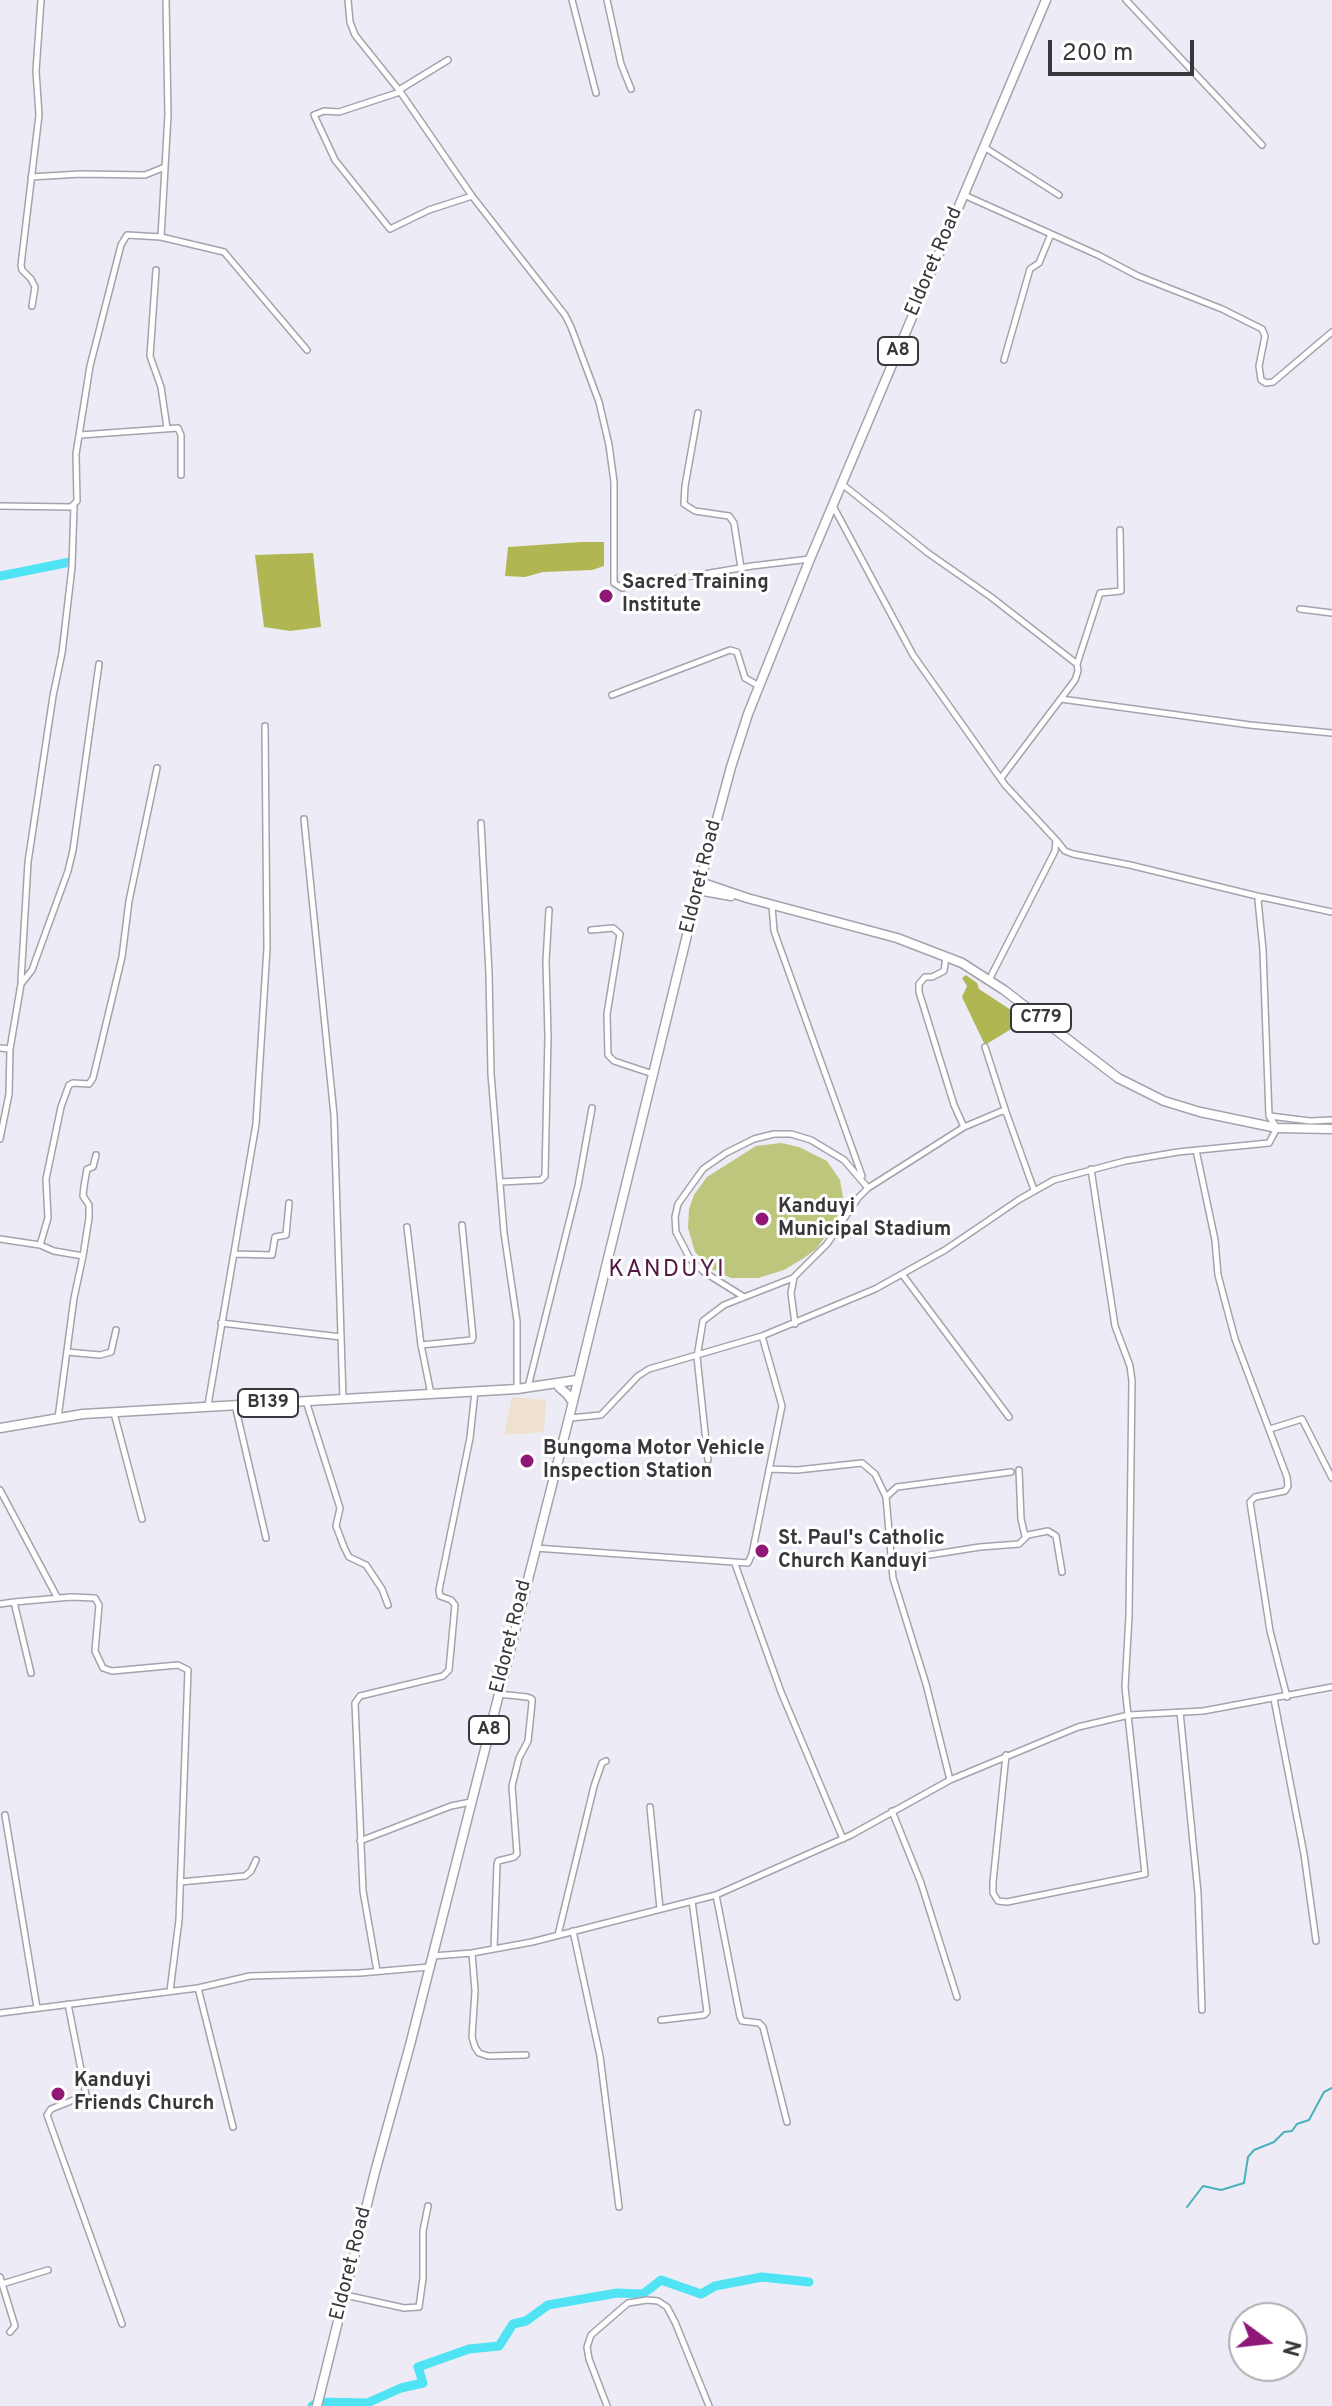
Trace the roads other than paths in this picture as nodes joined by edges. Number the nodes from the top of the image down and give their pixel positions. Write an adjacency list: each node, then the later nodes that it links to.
1 (41, 0): 15 (street)
2 (166, 0): 14 (street)
3 (348, 0): 10 (street)
4 (572, 0): 11 (street)
5 (607, 0): 9 (street)
6 (1046, 0): 13 (main road, Eldoret Road / A8)
7 (1126, 0): 12 (street)
8 (448, 60): 10 (street)
9 (631, 89)
10 (399, 91): 18 (street); 18 (street)
11 (596, 93)
12 (1262, 145)
13 (984, 147): 16 (main road, Eldoret Road / A8); 17 (street)
14 (165, 167): 15 (street); 20 (street)
15 (31, 177): 22 (street)
16 (963, 195): 19 (street); 30 (main road, Eldoret Road / A8)
17 (1059, 195)
18 (472, 196): 36 (street)
19 (1051, 234): 23 (street); 25 (street)
20 (161, 237): 24 (street); 28 (street)
21 (156, 270): 27 (street)
22 (32, 306)
23 (1332, 332)
24 (307, 350)
25 (1004, 360)
26 (698, 413): 36 (street)
27 (167, 428): 28 (street); 29 (street)
28 (80, 435): 33 (street)
29 (181, 475)
30 (842, 484): 31 (main road, Eldoret Road / A8); 40 (street)
31 (833, 505): 35 (main road, Eldoret Road / A8); 47 (street)
32 (0, 506): 33 (street)
33 (74, 506): 59 (street)
34 (1120, 530): 40 (street)
35 (810, 559): 36 (street); 41 (main road, Eldoret Road / A8)
36 (741, 568)
37 (1300, 609): 38 (street)
38 (1332, 613)
39 (99, 664): 59 (street)
40 (1077, 664): 43 (street)
41 (759, 686): 42 (street); 51 (main road, Eldoret Road / A8)
42 (612, 695)
43 (1061, 699): 45 (street); 47 (street)
44 (265, 726): 83 (street)
45 (1332, 733)
46 (157, 768): 82 (street)
47 (1001, 778): 50 (street)
48 (304, 819): 92 (street)
49 (481, 823): 75 (street)
50 (1056, 840): 52 (street); 58 (street)
51 (701, 887): 53 (main road, C779); 63 (main road, Eldoret Road / A8)
52 (1262, 897): 55 (street); 66 (street)
53 (772, 905): 57 (main road, C779); 76 (street)
54 (549, 910): 75 (street)
55 (1332, 912)
56 (591, 930): 63 (street)
57 (946, 957): 58 (main road, C779); 68 (street)
58 (989, 980): 69 (main road, C779)
59 (21, 984): 62 (street)
60 (985, 1047): 65 (street)
61 (0, 1048): 62 (street)
62 (10, 1049): 71 (street)
63 (654, 1074): 96 (main road, Eldoret Road / A8)
64 (592, 1108): 97 (street)
65 (1006, 1112): 68 (street); 77 (street)
66 (1269, 1116): 67 (street); 69 (street)
67 (1332, 1120)
68 (964, 1127): 76 (street)
69 (1277, 1128): 70 (main road, C779); 72 (street)
70 (1332, 1129)
71 (0, 1139)
72 (1196, 1150): 74 (street); 112 (street)
73 (96, 1155): 84 (street)
74 (1091, 1169): 77 (street); 137 (street)
75 (500, 1182): 99 (street)
76 (868, 1188): 86 (street); 87 (street)
77 (1034, 1190): 85 (street)
78 (289, 1203): 83 (street)
79 (462, 1225): 93 (street)
80 (407, 1227): 93 (street)
81 (0, 1239): 82 (street)
82 (40, 1245): 84 (street)
83 (234, 1254): 88 (street)
84 (83, 1256): 94 (street)
85 (902, 1274): 89 (street); 108 (street)
86 (794, 1277): 87 (street); 89 (street)
87 (744, 1297): 95 (street)
88 (221, 1323): 92 (street); 105 (street)
89 (795, 1324): 91 (street)
90 (116, 1330): 94 (street)
91 (762, 1336): 95 (street); 114 (street)
92 (341, 1337): 102 (street)
93 (421, 1345): 101 (street)
94 (67, 1352): 109 (street)
95 (697, 1357): 110 (street); 113 (street)
96 (576, 1383): 97 (main road); 98 (main road); 104 (main road, Eldoret Road / A8)
97 (533, 1387): 98 (main road); 99 (main road, B139)
98 (559, 1387): 104 (main road)
99 (517, 1389): 100 (main road, B139)
100 (475, 1391): 101 (main road, B139); 146 (street)
101 (431, 1394): 102 (main road, B139)
102 (343, 1399): 103 (main road, B139)
103 (306, 1401): 106 (main road, B139); 130 (street)
104 (572, 1402): 110 (main road, Eldoret Road / A8)
105 (208, 1405): 106 (main road, B139); 107 (main road, B139)
106 (235, 1405): 122 (street)
107 (114, 1412): 109 (main road, B139); 120 (street)
108 (1009, 1417)
109 (58, 1418): 111 (main road, B139)
110 (569, 1418): 123 (main road, Eldoret Road / A8)
111 (0, 1428)
112 (1270, 1429): 117 (street); 134 (street)
113 (708, 1460)
114 (770, 1469): 119 (street); 125 (street)
115 (1019, 1470): 121 (street)
116 (1011, 1472): 119 (street)
117 (1332, 1478)
118 (0, 1490): 127 (street)
119 (886, 1497): 124 (street)
120 (142, 1519)
121 (1025, 1537): 124 (street); 126 (street)
122 (266, 1538)
123 (534, 1548): 125 (street); 133 (main road, Eldoret Road / A8)
124 (891, 1561): 140 (street)
125 (735, 1564): 145 (street)
126 (1062, 1572)
127 (57, 1597): 128 (street); 148 (street)
128 (14, 1602): 129 (street); 131 (street)
129 (0, 1604)
130 (388, 1605)
131 (31, 1673)
132 (1332, 1687): 134 (street)
133 (498, 1694): 141 (main road, Eldoret Road / A8); 155 (street)
134 (1287, 1697): 135 (street)
135 (1274, 1699): 136 (street); 154 (street)
136 (1180, 1712): 137 (street); 165 (street)
137 (1129, 1715): 138 (street); 138 (street)
138 (1006, 1755): 140 (street)
139 (606, 1761): 153 (street)
140 (950, 1780): 143 (street)
141 (471, 1802): 146 (street); 157 (main road, Eldoret Road / A8)
142 (650, 1807): 151 (street)
143 (892, 1811): 145 (street); 162 (street)
144 (5, 1815): 164 (street)
145 (843, 1839): 149 (street)
146 (360, 1841): 159 (street)
147 (256, 1860): 148 (street)
148 (180, 1882): 161 (street)
149 (716, 1895): 150 (street); 169 (street)
150 (692, 1901): 151 (street); 167 (street)
151 (660, 1909): 152 (street)
152 (573, 1931): 153 (street); 172 (street)
153 (558, 1935): 155 (street)
154 (1316, 1941)
155 (494, 1949): 156 (street)
156 (472, 1953): 157 (street); 168 (street)
157 (432, 1956): 158 (main road, Eldoret Road / A8)
158 (429, 1967): 159 (street); 175 (main road, Eldoret Road / A8)
159 (377, 1971): 160 (street)
160 (198, 1988): 161 (street); 170 (street)
161 (170, 1991): 163 (street)
162 (957, 1997)
163 (68, 2004): 164 (street); 176 (street)
164 (37, 2008): 166 (street)
165 (1202, 2010)
166 (0, 2013)
167 (661, 2020)
168 (526, 2055)
169 (787, 2122)
170 (233, 2127)
171 (428, 2206): 175 (street)
172 (619, 2207)
173 (48, 2270): 174 (street)
174 (1, 2280): 177 (street)
175 (344, 2295): 178 (main road, Eldoret Road / A8)
176 (122, 2324)
177 (10, 2332)
178 (317, 2406)
179 (607, 2406): 180 (street)
180 (709, 2406)

